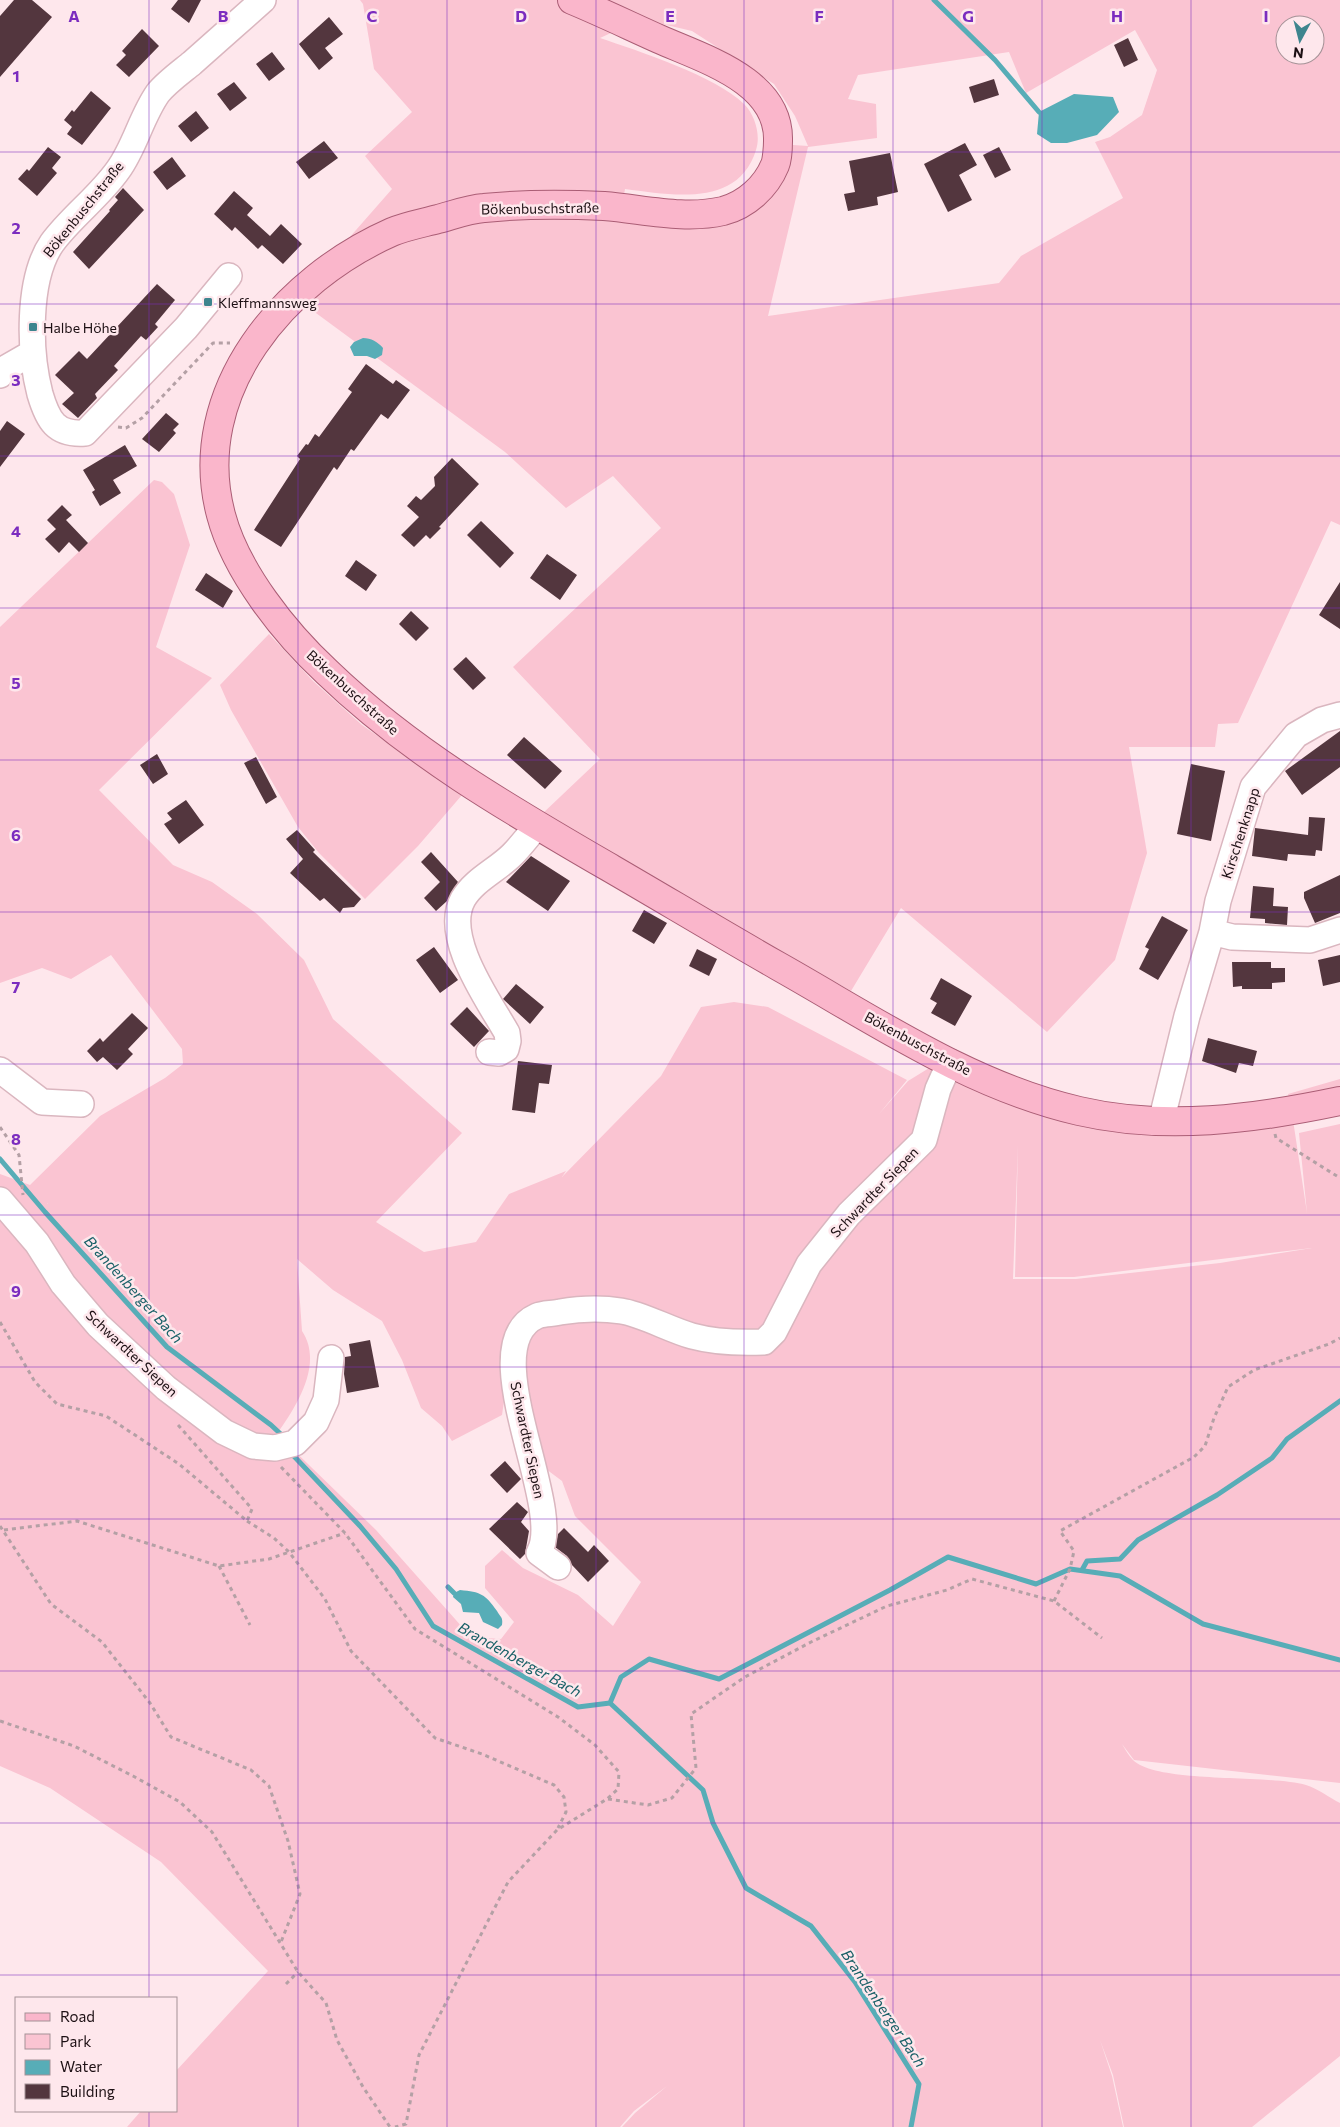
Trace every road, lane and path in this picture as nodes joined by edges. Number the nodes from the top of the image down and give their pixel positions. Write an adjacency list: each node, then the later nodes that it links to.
1 (263, 0): 5 (street, Bökenbuschstraße)
2 (572, 0): 4 (main road, Bökenbuschstraße)
3 (230, 276): 7 (street)
4 (248, 352): 7 (path); 9 (main road, Bökenbuschstraße)
5 (32, 353): 6 (street); 7 (street)
6 (0, 375)
7 (93, 426)
8 (1340, 714): 11 (street, Kirschenknapp)
9 (537, 826): 13 (street); 14 (main road, Bökenbuschstraße)
10 (1340, 930): 11 (street)
11 (1212, 932): 19 (street, Kirschenknapp)
12 (1185, 964): 19 (street)
13 (489, 1052)
14 (950, 1062): 19 (main road, Bökenbuschstraße); 35 (street, Schwardter Siepen)
15 (0, 1070): 17 (street)
16 (1340, 1101): 18 (main road, Bökenbuschstraße)
17 (81, 1104)
18 (1270, 1114): 19 (main road, Bökenbuschstraße); 21 (path)
19 (1155, 1121)
20 (0, 1127): 23 (path)
21 (1340, 1178)
22 (0, 1200): 23 (street, Schwardter Siepen)
23 (26, 1230): 28 (street, Schwardter Siepen)
24 (0, 1322): 29 (path)
25 (1340, 1338): 36 (path)
26 (331, 1358): 28 (street, Schwardter Siepen)
27 (174, 1420): 29 (path)
28 (261, 1446): 32 (path)
29 (247, 1521): 33 (path)
30 (0, 1526): 31 (path)
31 (4, 1530): 34 (path); 42 (path)
32 (345, 1533): 33 (path); 40 (path)
33 (290, 1552): 34 (path); 41 (path)
34 (219, 1566): 37 (path)
35 (558, 1567)
36 (1054, 1601): 38 (path); 40 (path)
37 (250, 1625)
38 (1102, 1638)
39 (0, 1721): 42 (path)
40 (607, 1799): 41 (path)
41 (557, 1830): 46 (path)
42 (280, 1942): 43 (path)
43 (298, 1972): 44 (path); 45 (path)
44 (286, 1984)
45 (390, 2127)
46 (395, 2127)

